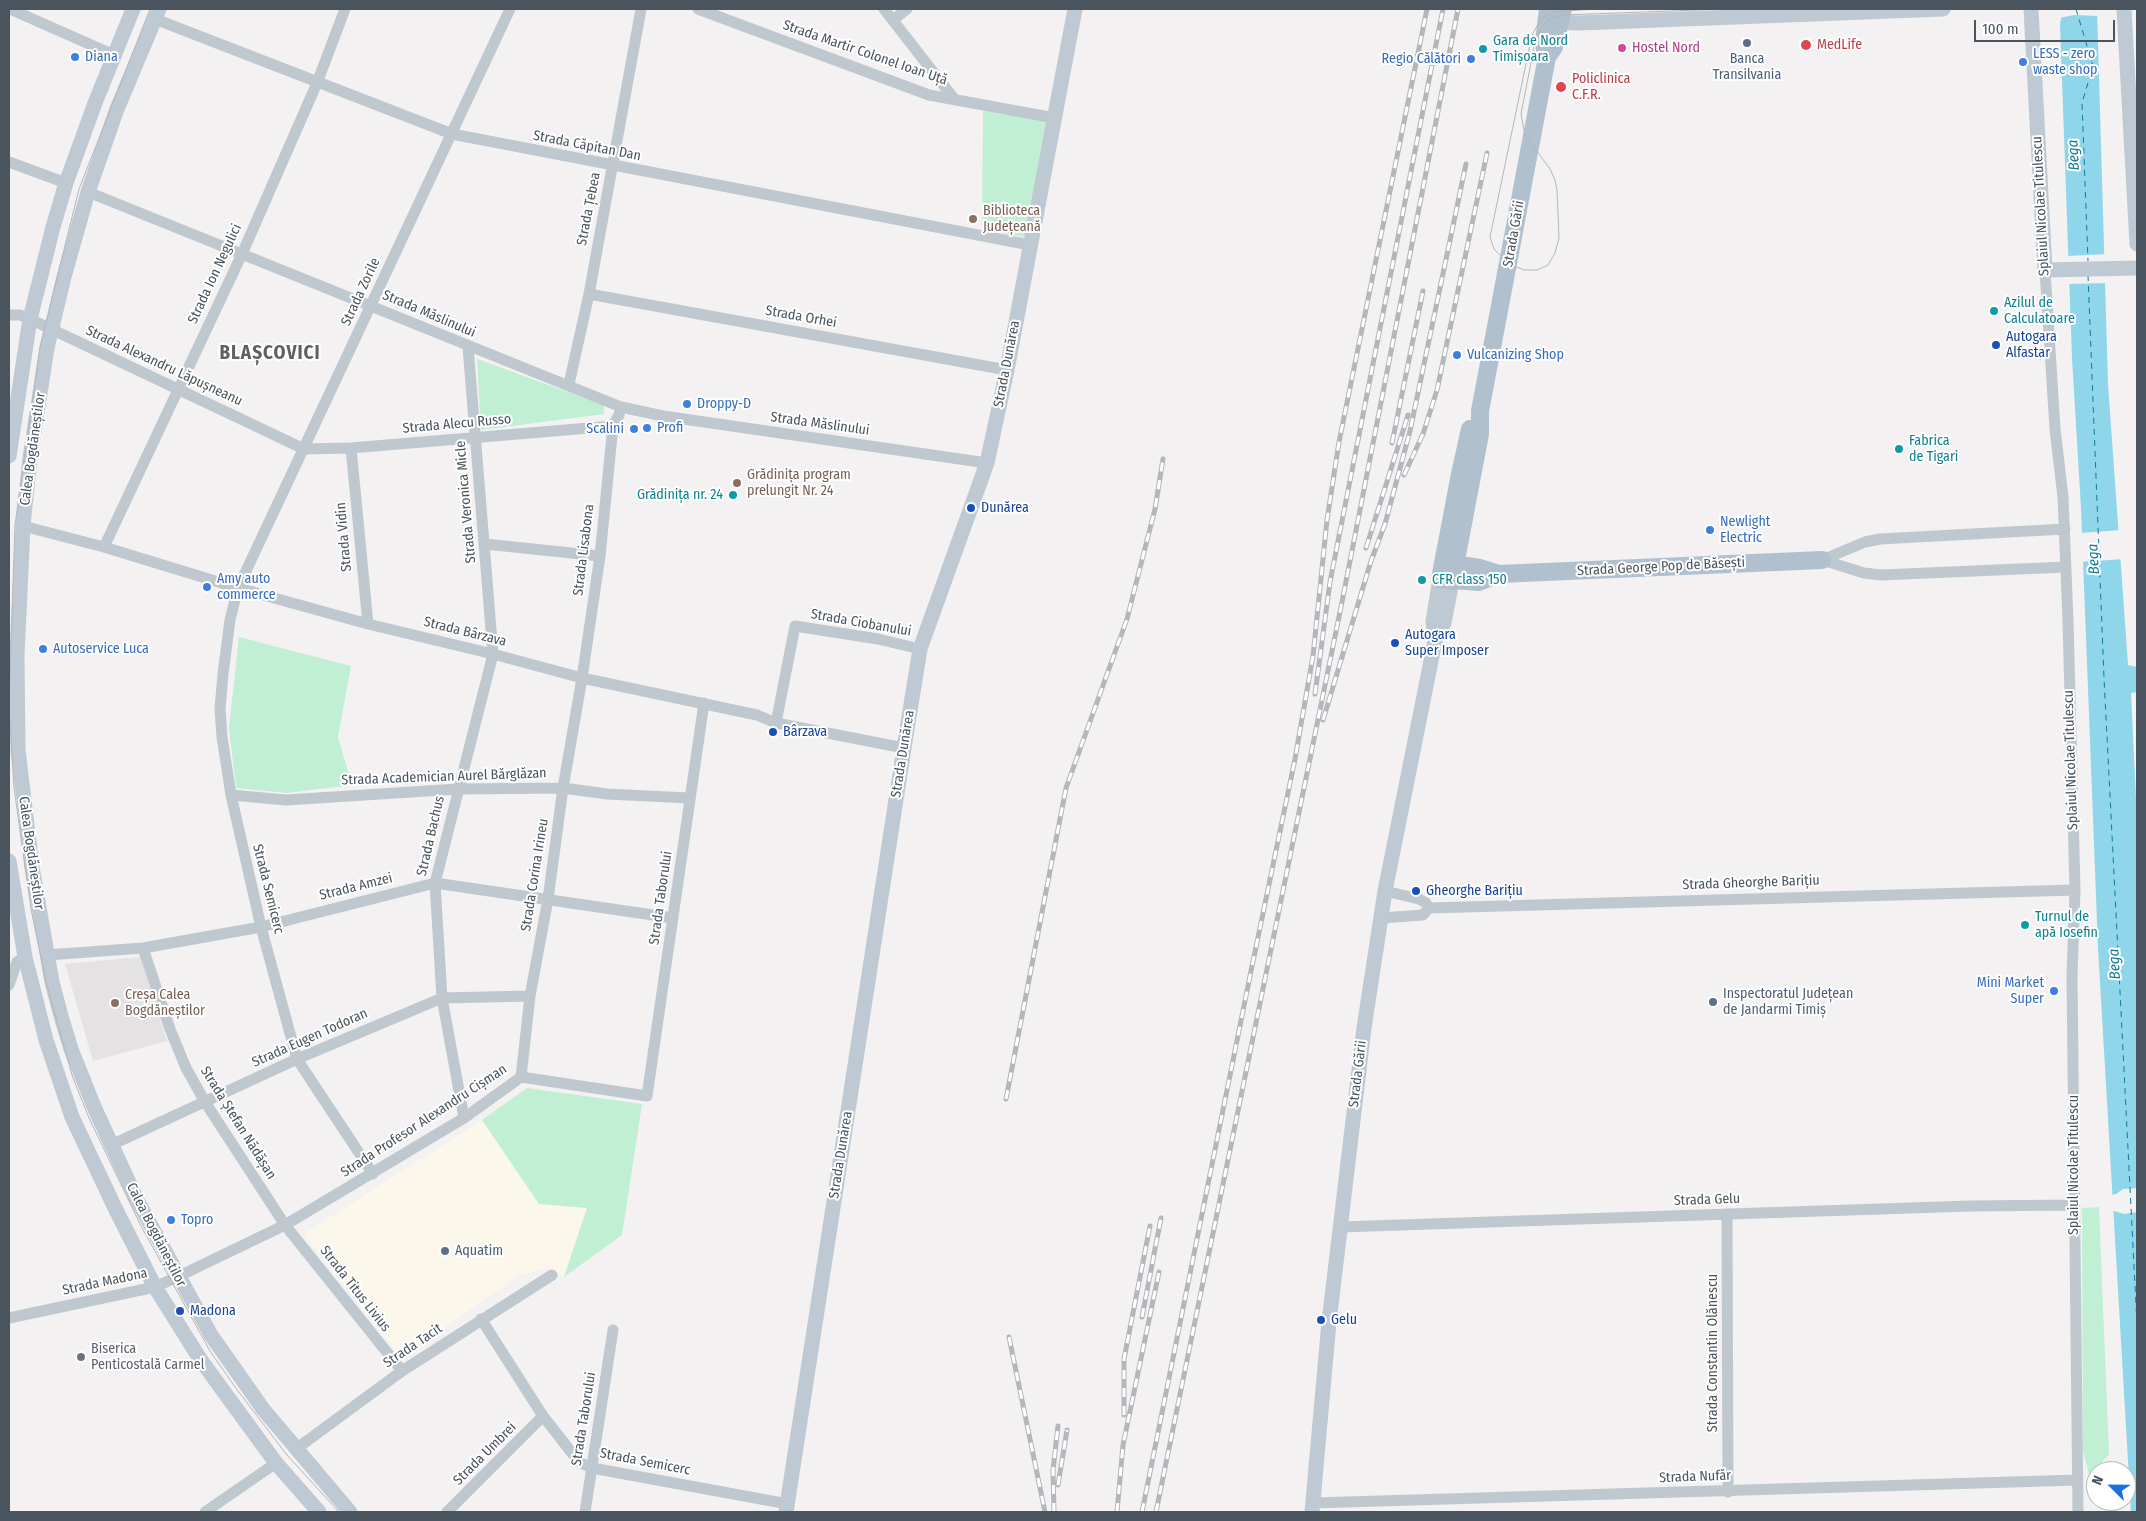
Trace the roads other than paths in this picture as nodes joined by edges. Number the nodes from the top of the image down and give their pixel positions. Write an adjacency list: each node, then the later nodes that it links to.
1 (10, 9): 16 (street)
2 (133, 9): 16 (main road, Calea Bogdăneștilor)
3 (345, 9): 17 (street, Strada Ion Negulici)
4 (510, 9): 20 (street, Strada Zorile)
5 (641, 9): 22 (street, Strada Țebea)
6 (698, 9): 18 (street, Strada Martir Colonel Ioan Uță)
7 (884, 9): 15 (street)
8 (906, 9): 15 (street)
9 (1075, 9): 19 (main road, Strada Dunărea)
10 (1943, 9): 14 (main road)
11 (2031, 9): 29 (main road, Splaiul Nicolae Titulescu)
12 (2124, 9): 25 (main road)
13 (157, 14): 17 (street, Strada Căpitan Dan); 24 (main road, Calea Bogdăneștilor)
14 (1554, 16): 53 (main road, Strada Gării)
15 (893, 20): 18 (street)
16 (114, 55): 23 (main road, Calea Bogdăneștilor)
17 (317, 83): 20 (street, Strada Căpitan Dan); 27 (street, Strada Ion Negulici)
18 (955, 100): 19 (street, Strada Martir Colonel Ioan Uță)
19 (1055, 118): 26 (main road, Strada Dunărea)
20 (452, 134): 22 (street, Strada Căpitan Dan); 31 (street, Strada Zorile)
21 (9, 162): 23 (street)
22 (613, 166): 26 (street, Strada Căpitan Dan); 30 (street, Strada Țebea)
23 (66, 183): 33 (main road, Calea Bogdăneștilor)
24 (88, 192): 27 (street, Strada Măslinului); 34 (main road, Calea Bogdăneștilor)
25 (2137, 244)
26 (1030, 245): 36 (main road, Strada Dunărea)
27 (242, 254): 31 (street, Strada Măslinului); 38 (street, Strada Ion Negulici)
28 (2131, 268): 29 (main road)
29 (2050, 270): 47 (street, Splaiul Nicolae Titulescu)
30 (589, 294): 36 (street, Strada Orhei); 37 (street, Strada Țebea)
31 (371, 306): 35 (street, Strada Măslinului); 43 (street, Strada Zorile)
32 (9, 315): 33 (street, Strada Alexandru Lăpușneanu)
33 (30, 319): 34 (street, Strada Alexandru Lăpușneanu); 44 (main road, Calea Bogdăneștilor)
34 (52, 329): 38 (street, Strada Alexandru Lăpușneanu); 46 (main road, Calea Bogdăneștilor)
35 (468, 347): 37 (street, Strada Măslinului); 41 (street, Strada Veronica Micle)
36 (1007, 370): 45 (main road, Strada Dunărea)
37 (569, 384): 39 (street, Strada Măslinului)
38 (178, 390): 43 (street, Strada Alexandru Lăpușneanu); 49 (street, Strada Ion Negulici)
39 (621, 407): 40 (street); 45 (street, Strada Măslinului)
40 (613, 426): 41 (street, Strada Alecu Russo); 50 (street, Strada Lisabona)
41 (475, 437): 42 (street, Strada Alecu Russo); 48 (street, Strada Veronica Micle)
42 (351, 448): 43 (street, Strada Alecu Russo); 55 (street, Strada Vidin)
43 (304, 449): 54 (street, Strada Zorile)
44 (9, 456)
45 (987, 463): 56 (main road, Strada Dunărea)
46 (23, 526): 49 (street, Strada Bârzava); 62 (main road, Calea Bogdăneștilor)
47 (2065, 529): 51 (street, Strada George Pop de Băsești); 52 (street, Splaiul Nicolae Titulescu)
48 (485, 544): 50 (street); 57 (street, Strada Veronica Micle)
49 (104, 547): 54 (street, Strada Bârzava)
50 (600, 556): 58 (street, Strada Lisabona)
51 (1822, 560): 52 (street, Strada George Pop de Băsești); 53 (main road, Strada George Pop de Băsești)
52 (2066, 567): 69 (street, Splaiul Nicolae Titulescu)
53 (1448, 572): 70 (main road, Strada Gării)
54 (238, 588): 55 (street, Strada Bârzava); 65 (street, Strada Semicerc)
55 (368, 624): 57 (street, Strada Bârzava)
56 (920, 649): 60 (street, Strada Ciobanului); 61 (main road, Strada Dunărea)
57 (493, 654): 58 (street, Strada Bârzava); 64 (street, Strada Bachus)
58 (582, 678): 59 (street, Strada Bârzava); 63 (street, Strada Corina Irineu)
59 (704, 704): 60 (street, Strada Bârzava); 66 (street, Strada Taborului)
60 (776, 723): 61 (street, Strada Bârzava)
61 (904, 748): 107 (main road, Strada Dunărea)
62 (14, 750): 77 (main road, Calea Bogdăneștilor)
63 (563, 788): 64 (street, Strada Academician Aurel Bărglăzan); 66 (street, Strada Academician Aurel Bărglăzan); 71 (street, Strada Corina Irineu)
64 (458, 789): 65 (street, Strada Academician Aurel Bărglăzan); 68 (street, Strada Bachus)
65 (231, 795): 75 (street, Strada Semicerc)
66 (689, 798): 73 (street, Strada Taborului)
67 (9, 871): 78 (main road, Calea Bogdăneștilor)
68 (435, 883): 71 (street, Strada Amzei); 75 (street, Strada Amzei); 81 (street, Strada Bachus)
69 (2075, 890): 72 (street, Strada Gheorghe Barițiu); 89 (street, Splaiul Nicolae Titulescu)
70 (1385, 891): 72 (street); 74 (main road, Strada Gării)
71 (548, 899): 73 (street, Strada Amzei); 80 (street, Strada Corina Irineu)
72 (1429, 908): 74 (street, Strada Gheorghe Barițiu)
73 (673, 918): 84 (street, Strada Taborului)
74 (1381, 918): 92 (main road, Strada Gării)
75 (262, 927): 76 (street, Strada Amzei); 82 (street, Strada Semicerc)
76 (143, 948): 77 (street, Strada Amzei); 85 (street, Strada Ștefan Nădășan)
77 (47, 955): 87 (main road, Calea Bogdăneștilor)
78 (24, 957): 79 (street); 95 (main road, Calea Bogdăneștilor)
79 (9, 985)
80 (530, 996): 81 (street, Strada Eugen Todoran); 83 (street, Strada Corina Irineu)
81 (442, 998): 82 (street, Strada Eugen Todoran); 86 (street, Strada Bachus)
82 (298, 1059): 85 (street, Strada Eugen Todoran); 88 (street, Strada Semicerc)
83 (521, 1077): 84 (street, Strada Profesor Alexandru Cișman); 86 (street, Strada Profesor Alexandru Cișman)
84 (647, 1096)
85 (204, 1102): 87 (street, Strada Eugen Todoran); 91 (street, Strada Ștefan Nădășan)
86 (464, 1118): 88 (street, Strada Profesor Alexandru Cișman)
87 (111, 1145): 94 (main road, Calea Bogdăneștilor)
88 (373, 1174): 91 (street, Strada Profesor Alexandru Cișman)
89 (2074, 1205): 90 (street, Strada Gelu); 104 (street, Splaiul Nicolae Titulescu)
90 (1727, 1214): 92 (street, Strada Gelu); 105 (street, Strada Constantin Olănescu)
91 (285, 1224): 94 (street, Strada Madona); 99 (street, Strada Titus Livius)
92 (1340, 1227): 106 (main road, Strada Gării)
93 (552, 1275): 97 (street, Strada Tacit)
94 (177, 1277): 95 (street, Strada Madona); 101 (main road, Calea Bogdăneștilor)
95 (155, 1287): 96 (street, Strada Madona); 102 (main road, Calea Bogdăneștilor)
96 (9, 1318)
97 (481, 1319): 99 (street, Strada Tacit); 100 (street, Strada Semicerc)
98 (613, 1330): 103 (street, Strada Taborului)
99 (402, 1371): 101 (street, Strada Tacit)
100 (543, 1416): 103 (street, Strada Semicerc); 111 (street, Strada Umbrei)
101 (296, 1449): 110 (main road, Calea Bogdăneștilor)
102 (276, 1463): 108 (street); 109 (main road, Calea Bogdăneștilor)
103 (592, 1468): 107 (street, Strada Semicerc); 112 (street, Strada Taborului)
104 (2078, 1480): 105 (street, Strada Nufăr); 113 (street, Splaiul Nicolae Titulescu)
105 (1728, 1492): 106 (street, Strada Nufăr)
106 (1313, 1507)
107 (787, 1508)
108 (205, 1512)
109 (319, 1512)
110 (350, 1512)
111 (447, 1512)
112 (585, 1512)
113 (2078, 1512)

